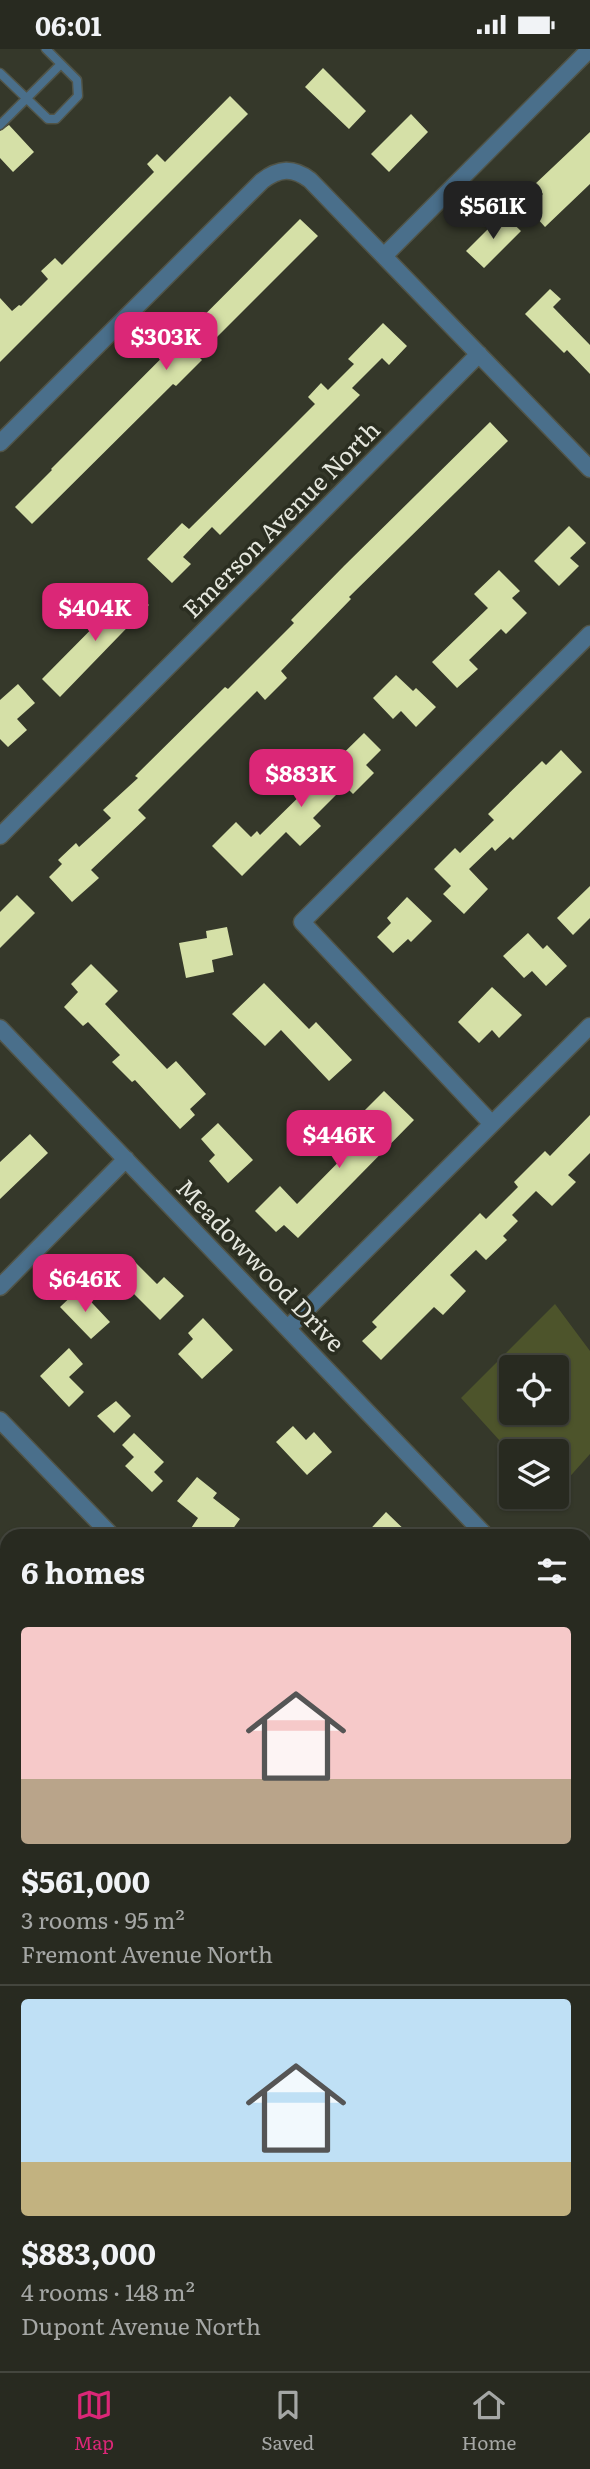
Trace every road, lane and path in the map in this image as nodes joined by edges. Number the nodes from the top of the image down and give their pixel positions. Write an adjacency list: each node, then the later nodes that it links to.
1 (46, 49): 3 (lane)
2 (590, 49): 7 (street)
3 (61, 64): 5 (lane); 5 (lane)
4 (0, 73): 5 (lane)
5 (25, 99): 6 (lane)
6 (0, 125)
7 (384, 256): 8 (street); 9 (street)
8 (479, 354): 10 (street); 12 (street, Emerson Avenue North)
9 (0, 443)
10 (590, 469)
11 (590, 634): 15 (street)
12 (0, 837)
13 (590, 1026): 15 (street)
14 (0, 1028): 16 (street, Meadowwood Drive)
15 (492, 1124): 18 (street)
16 (126, 1159): 17 (street); 18 (street, Meadowwood Drive)
17 (0, 1287)
18 (288, 1328): 21 (street, Meadowwood Drive)
19 (0, 1420): 20 (street)
20 (105, 1529)
21 (479, 1529)

